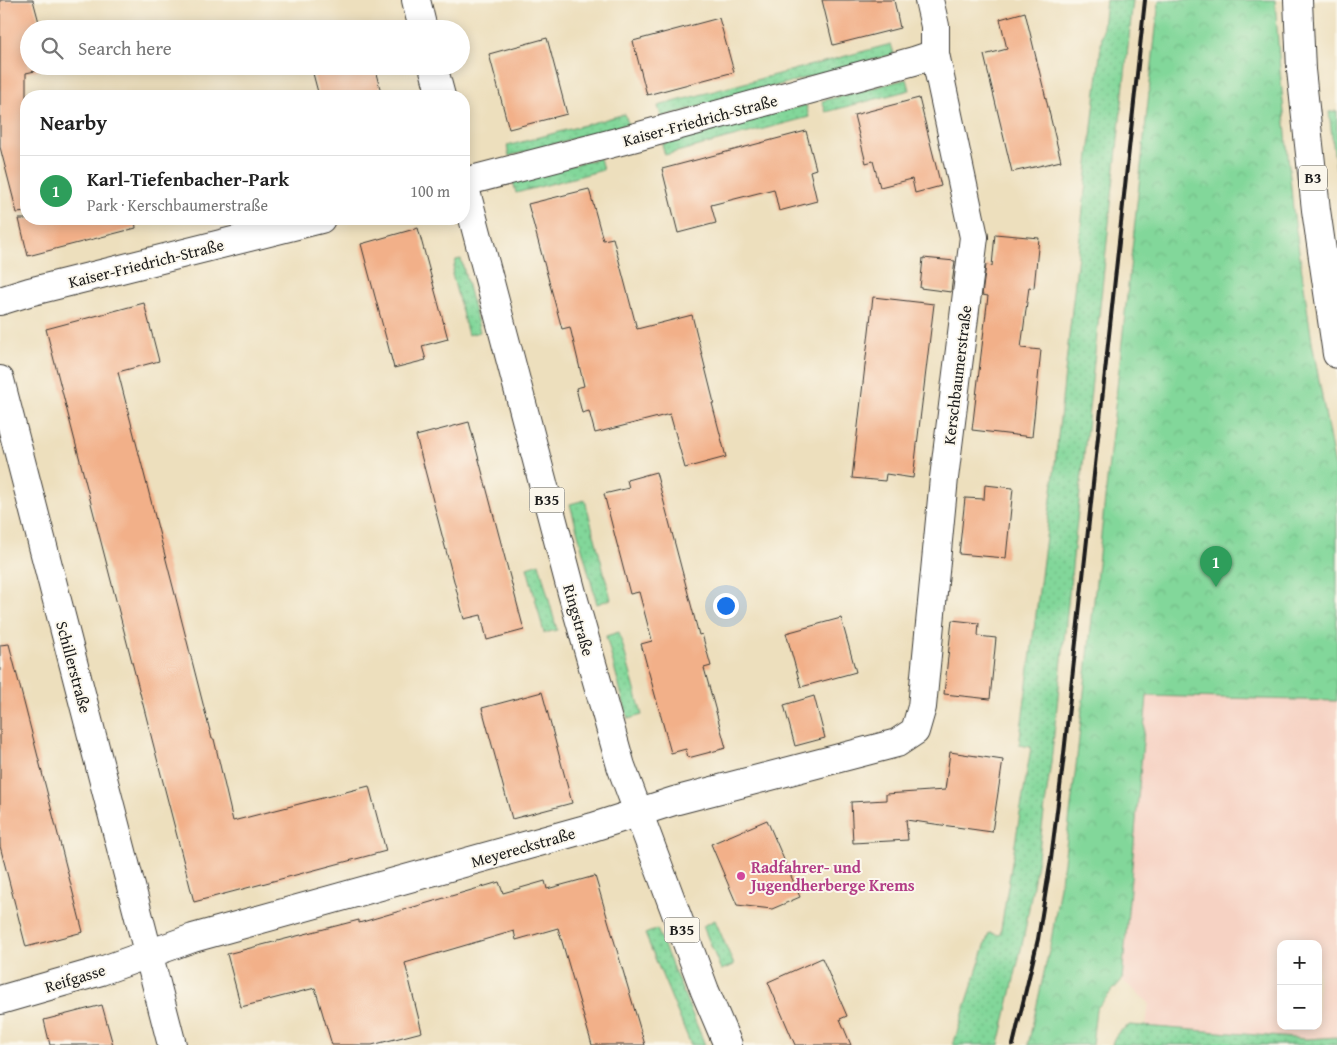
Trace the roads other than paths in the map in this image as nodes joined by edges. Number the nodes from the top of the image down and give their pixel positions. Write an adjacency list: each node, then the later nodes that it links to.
1 (416, 0): 4 (main road)
2 (929, 0): 5 (main road, Kerschbaumerstraße)
3 (1298, 0): 12 (main road, B3)
4 (421, 20)
5 (934, 54): 8 (main road, Kaiser-Friedrich-Straße); 14 (main road, Kerschbaumerstraße)
6 (435, 75): 7 (main road)
7 (439, 90)
8 (470, 181)
9 (470, 206): 15 (main road, Ringstraße / B35)
10 (296, 225): 11 (main road, Kaiser-Friedrich-Straße)
11 (0, 301)
12 (1337, 354)
13 (0, 380): 16 (main road, Schillerstraße)
14 (897, 743): 15 (main road, Meyereckstraße)
15 (638, 813): 16 (main road, Meyereckstraße); 19 (main road, Ringstraße / B35)
16 (149, 953): 17 (main road, Reifgasse); 18 (main road, Schillerstraße)
17 (0, 1000)
18 (172, 1045)
19 (728, 1045)

